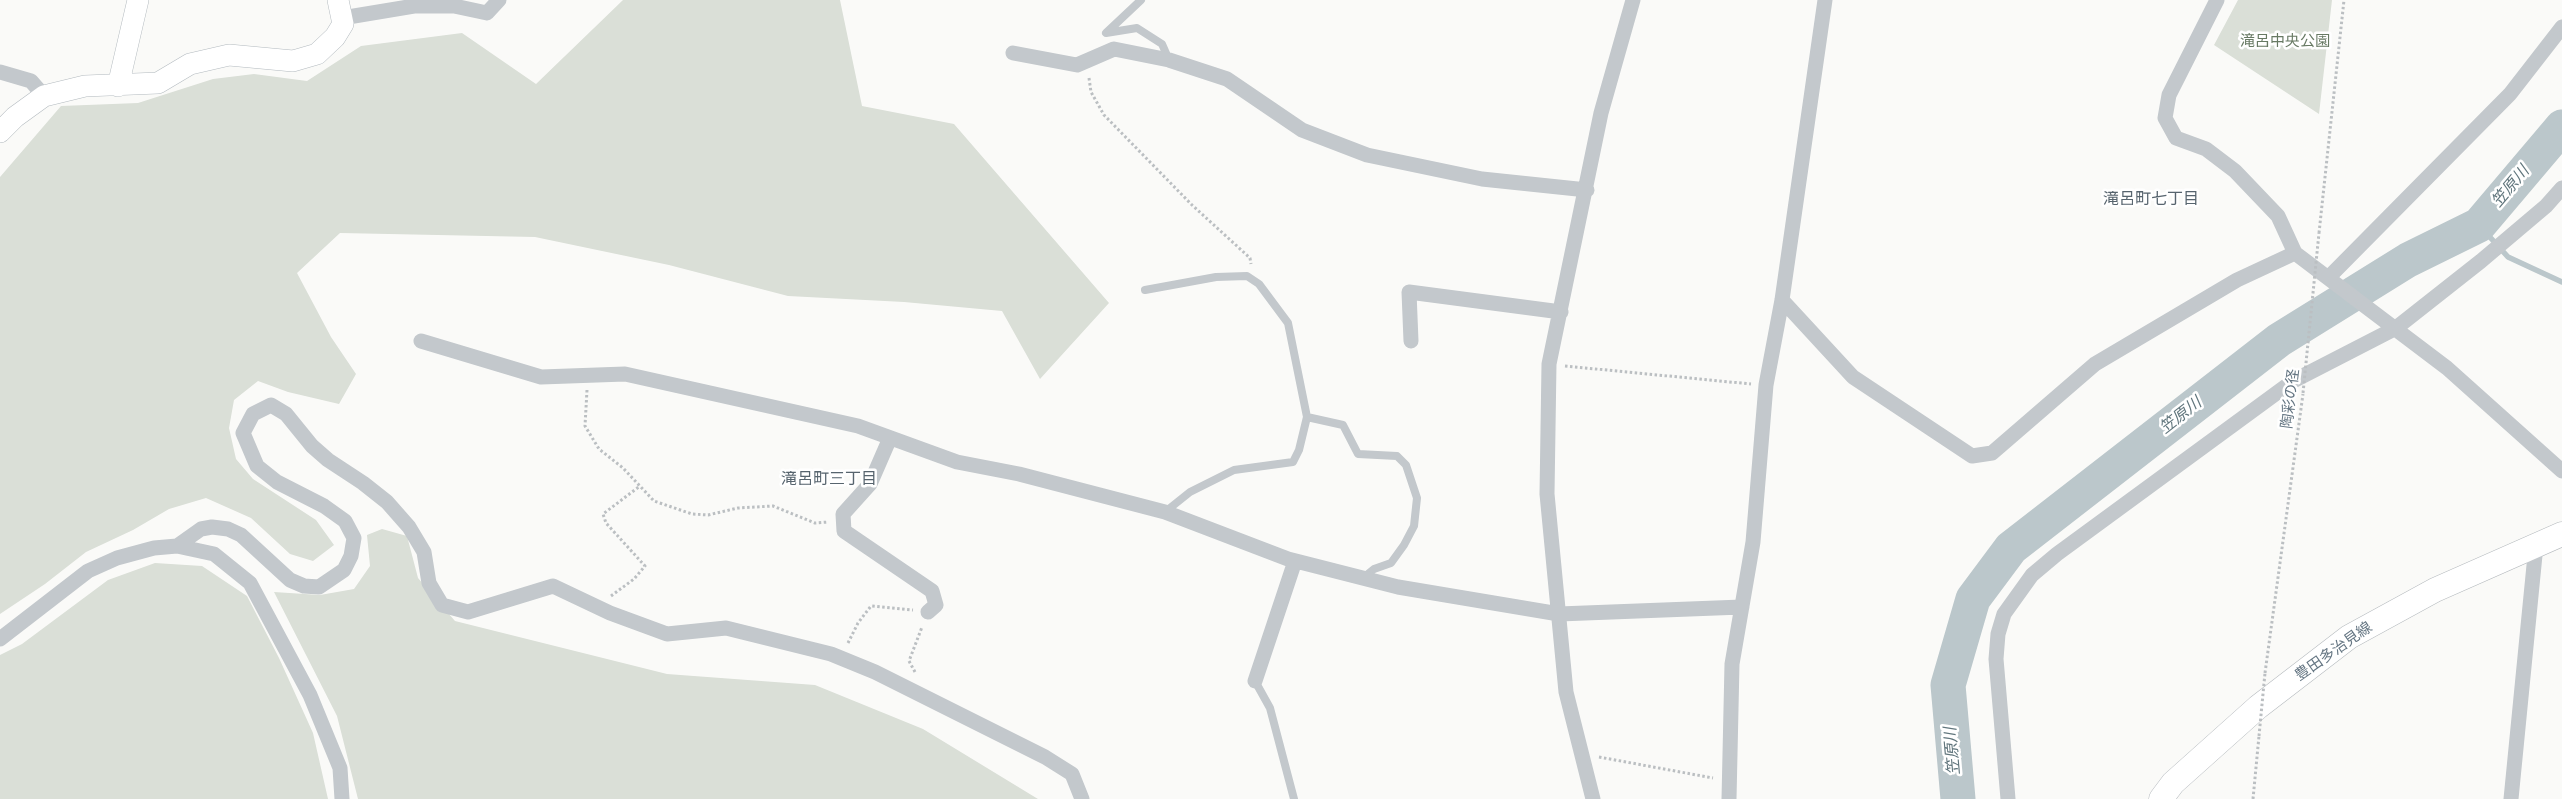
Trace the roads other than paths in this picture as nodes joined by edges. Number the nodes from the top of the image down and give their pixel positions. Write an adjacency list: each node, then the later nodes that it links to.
1 (138, 0): 12 (street)
2 (499, 0): 7 (street)
3 (1141, 0): 10 (lane)
4 (1633, 0): 16 (street)
5 (1825, 0): 20 (street)
6 (2217, 0): 17 (street)
7 (340, 9): 12 (street)
8 (2562, 27): 18 (street)
9 (1013, 53): 10 (street)
10 (1169, 60): 16 (street)
11 (0, 72): 13 (street)
12 (118, 86): 13 (street)
13 (44, 96): 14 (street)
14 (0, 132)
15 (2562, 188): 22 (street)
16 (1586, 190): 21 (street)
17 (2295, 253): 18 (street); 20 (street)
18 (2329, 277): 22 (street)
19 (1145, 290): 25 (lane)
20 (1782, 300): 34 (street)
21 (1561, 312): 24 (street); 36 (street)
22 (2396, 328): 27 (street); 44 (street)
23 (421, 341): 26 (street)
24 (1411, 341)
25 (1307, 417): 28 (lane); 33 (lane)
26 (890, 438): 28 (street); 35 (street)
27 (2562, 471)
28 (1165, 512): 32 (street)
29 (2562, 534): 30 (main road, 豊田多治見線)
30 (2536, 545): 45 (main road, 豊田多治見線); 46 (street)
31 (177, 546): 37 (street); 39 (street); 40 (street)
32 (1295, 561): 33 (street); 38 (street)
33 (1363, 578): 36 (street)
34 (1742, 607): 36 (street); 43 (street)
35 (928, 612)
36 (1559, 614): 42 (street)
37 (0, 639)
38 (1255, 680): 41 (lane)
39 (342, 799)
40 (1082, 799)
41 (1294, 799)
42 (1594, 799)
43 (1729, 799)
44 (2008, 799)
45 (2161, 799)
46 (2511, 799)

